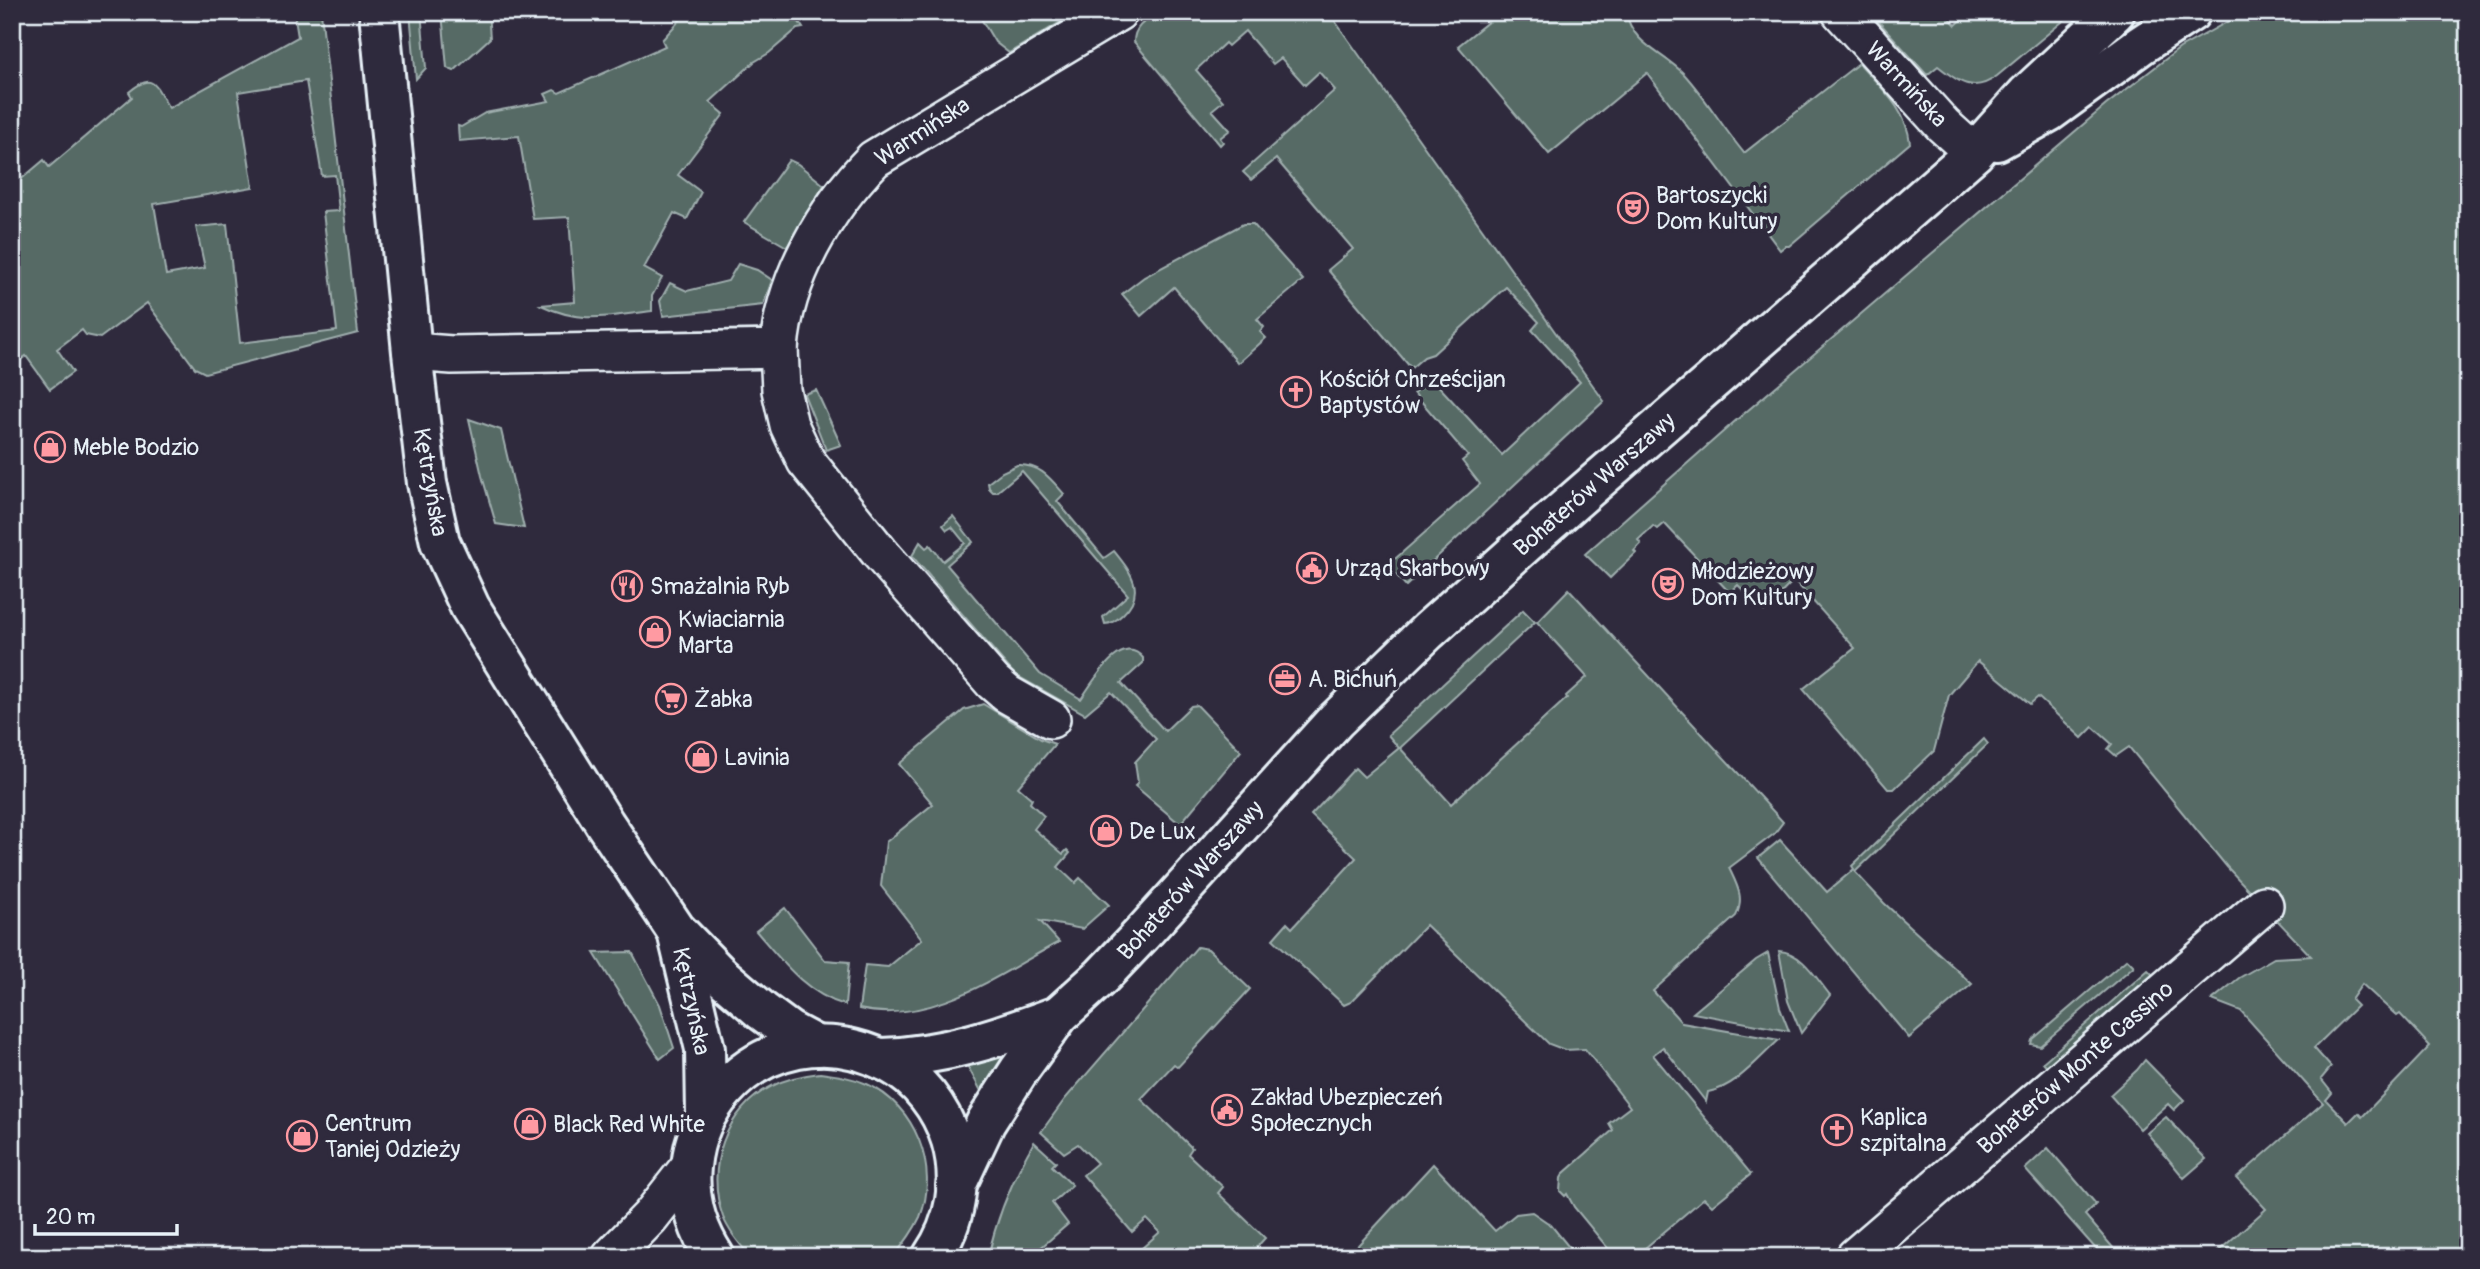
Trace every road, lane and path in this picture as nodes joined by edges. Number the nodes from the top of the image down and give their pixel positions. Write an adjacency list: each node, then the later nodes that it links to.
1 (379, 12): 8 (street, Kętrzyńska)
2 (1118, 12): 7 (street, Warmińska)
3 (1841, 12): 6 (street, Warmińska)
4 (2115, 12): 6 (street, Bohaterów Warszawy)
5 (2191, 12): 6 (street, Bohaterów Warszawy)
6 (1974, 153): 12 (street, Bohaterów Warszawy)
7 (779, 349): 8 (street); 9 (street, Warmińska)
8 (412, 352): 11 (street, Kętrzyńska)
9 (1051, 719)
10 (2264, 905): 21 (street, Bohaterów Monte Cassino)
11 (676, 930): 13 (street, Kętrzyńska); 15 (street, Kętrzyńska)
12 (1059, 1015): 14 (street, Bohaterów Warszawy); 17 (street, Bohaterów Warszawy)
13 (817, 1046): 14 (street); 15 (street)
14 (881, 1058): 17 (street)
15 (706, 1115): 16 (street)
16 (691, 1166): 19 (street); 20 (street)
17 (956, 1186): 18 (street)
18 (940, 1249)
19 (611, 1257)
20 (715, 1257)
21 (1855, 1257)

